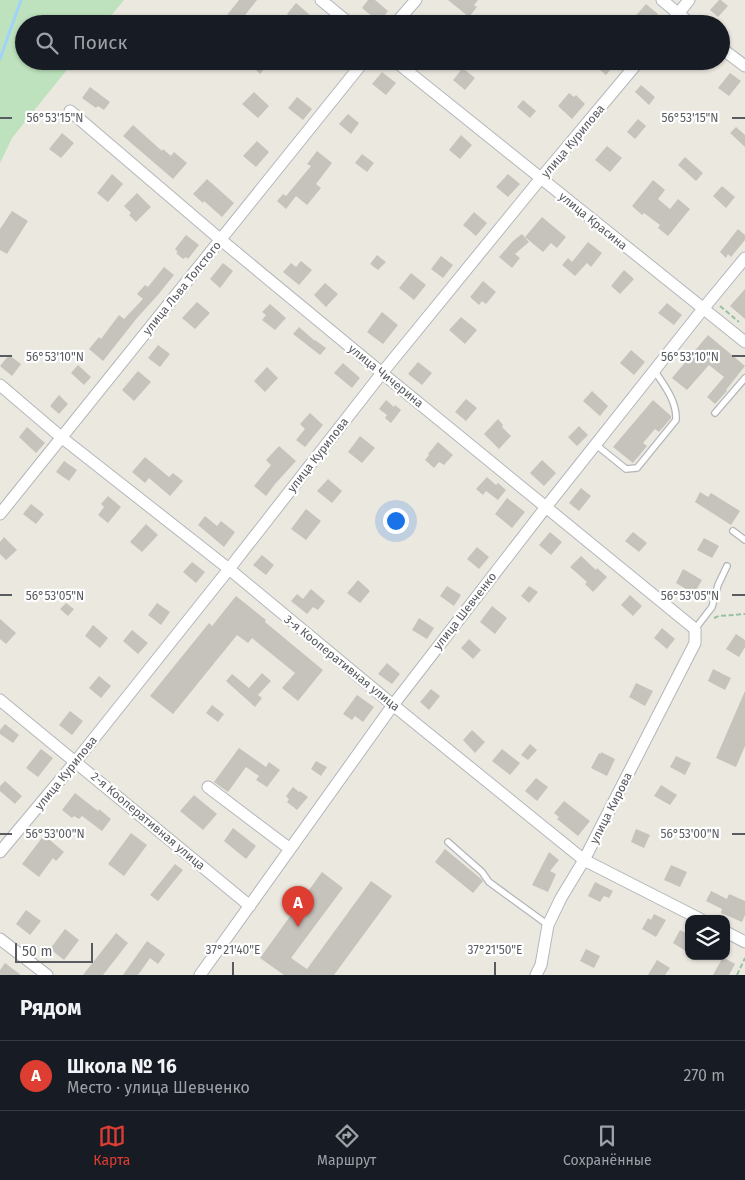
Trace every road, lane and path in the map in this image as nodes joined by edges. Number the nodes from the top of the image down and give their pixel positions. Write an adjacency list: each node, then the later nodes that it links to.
1 (321, 0): 6 (street)
2 (416, 0): 7 (street)
3 (662, 0): 5 (street)
4 (689, 0): 5 (street)
5 (679, 14)
6 (339, 15)
7 (403, 15)
8 (730, 55): 9 (street)
9 (745, 66)
10 (357, 70): 15 (street, улица Льва Толстого)
11 (406, 70): 14 (street, улица Красина)
12 (631, 70): 14 (street, улица Курилова)
13 (70, 111): 15 (street, улица Чичерина)
14 (541, 178): 18 (street, улица Красина); 22 (street, улица Курилова)
15 (221, 240): 22 (street, улица Чичерина); 26 (street, улица Льва Толстого)
16 (745, 258): 17 (street, улица Шевченко)
17 (711, 299): 18 (street, улица Шевченко); 19 (path)
18 (703, 309): 20 (street, улица Красина); 21 (street, улица Шевченко)
19 (745, 327)
20 (745, 342)
21 (654, 370): 27 (street, улица Шевченко); 27 (lane)
22 (382, 373): 28 (street, улица Чичерина); 33 (street, улица Курилова)
23 (745, 378): 25 (lane)
24 (0, 385): 26 (street, 3-я Кооперативная улица)
25 (715, 413)
26 (61, 437): 29 (street, улица Льва Толстого); 33 (street, 3-я Кооперативная улица)
27 (595, 444): 28 (street, улица Шевченко)
28 (546, 506): 36 (street, улица Чичерина); 38 (street, улица Шевченко)
29 (0, 514)
30 (733, 531): 31 (lane)
31 (745, 540)
32 (727, 566): 36 (lane)
33 (229, 570): 38 (street, 3-я Кооперативная улица); 39 (street, улица Курилова)
34 (745, 614): 35 (path)
35 (711, 620)
36 (695, 629): 44 (street, улица Кирова)
37 (0, 700): 39 (street, 2-я Кооперативная улица)
38 (393, 705): 42 (street, улица Шевченко); 44 (street, 3-я Кооперативная улица)
39 (76, 761): 43 (street, улица Курилова); 45 (street, 2-я Кооперативная улица)
40 (208, 787): 42 (street)
41 (448, 842): 47 (lane)
42 (290, 849): 45 (street, улица Шевченко)
43 (0, 852)
44 (584, 860): 46 (street, 3-я Кооперативная улица); 47 (street, улица Кирова)
45 (250, 906): 53 (street, улица Шевченко)
46 (692, 915)
47 (548, 925): 54 (street, улица Кирова)
48 (730, 934): 50 (street)
49 (0, 940): 52 (street)
50 (745, 942)
51 (745, 958): 55 (path)
52 (48, 975)
53 (200, 975)
54 (536, 975)
55 (737, 975)

